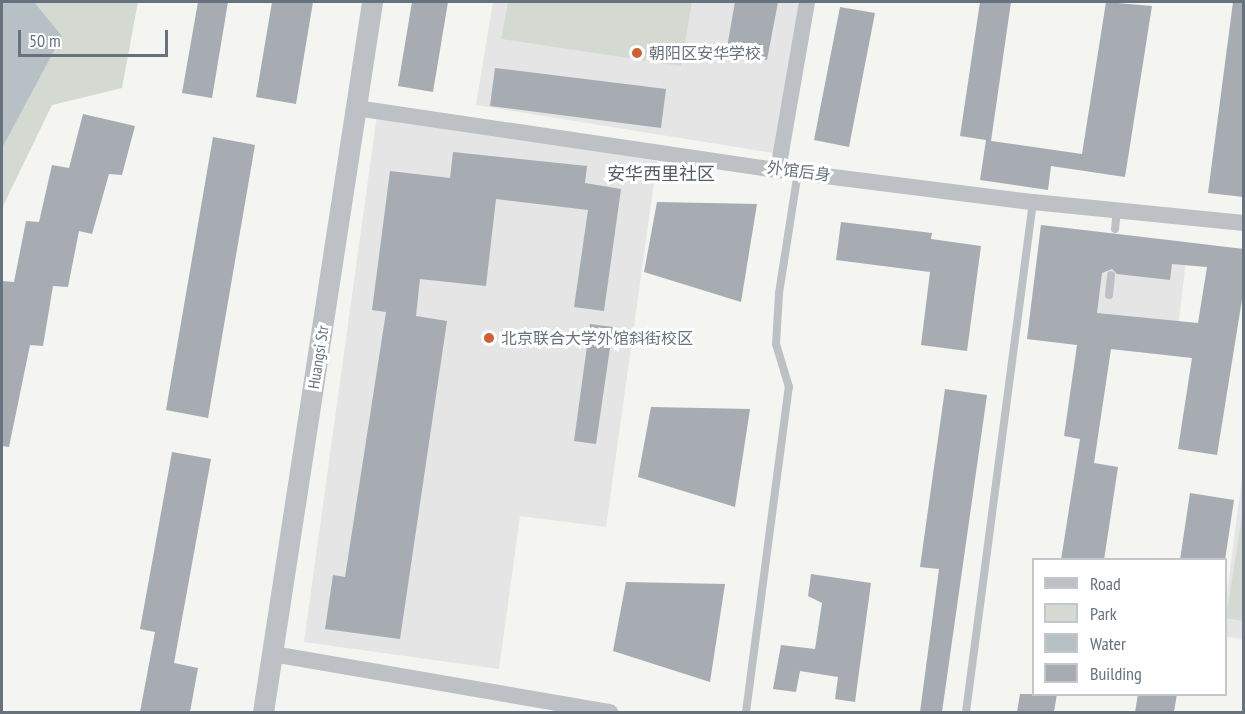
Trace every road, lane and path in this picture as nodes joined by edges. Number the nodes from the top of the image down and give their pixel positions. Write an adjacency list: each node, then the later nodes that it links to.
1 (372, 2): 3 (street, Huangsi Str)
2 (807, 2): 4 (street)
3 (356, 108): 4 (street, 外馆后身); 12 (street, Huangsi Str)
4 (778, 170): 5 (street, 外馆后身)
5 (798, 171): 6 (street, 外馆后身); 15 (lane)
6 (1033, 202): 7 (street, 外馆后身); 16 (lane)
7 (1117, 210): 8 (street, 外馆后身); 9 (lane)
8 (1244, 223)
9 (1115, 229)
10 (1111, 276): 11 (lane)
11 (1109, 295)
12 (273, 654): 13 (street, Huangsi Str); 14 (street)
13 (263, 712)
14 (610, 712)
15 (746, 712)
16 (966, 712)

